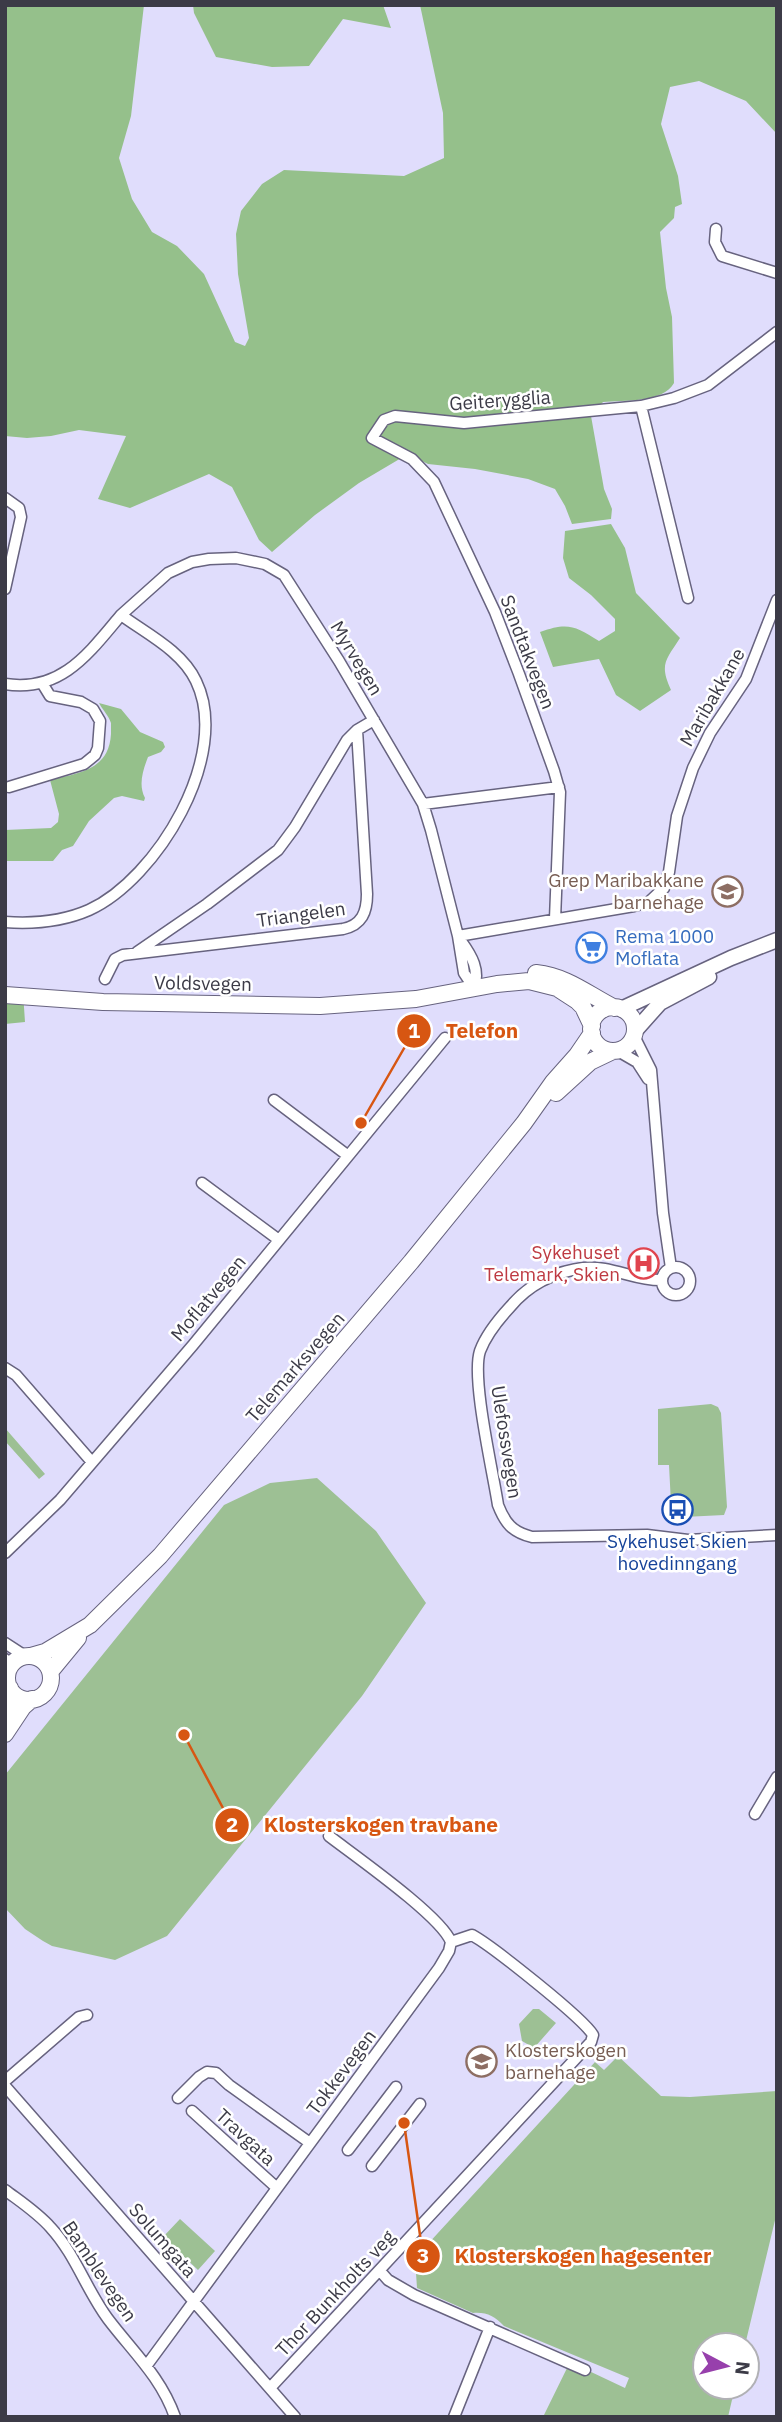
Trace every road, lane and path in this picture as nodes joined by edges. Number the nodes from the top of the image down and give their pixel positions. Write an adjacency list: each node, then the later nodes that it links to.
1 (716, 229): 2 (street)
2 (777, 273)
3 (777, 332): 4 (street, Geiterygglia)
4 (641, 406): 5 (street, Geiterygglia); 9 (street)
5 (372, 438): 17 (street, Sandtakvegen)
6 (5, 498): 7 (street)
7 (8, 563): 8 (street)
8 (5, 589)
9 (688, 597)
10 (777, 600): 19 (street, Maribakkane)
11 (121, 615): 12 (street, Myrvegen); 14 (street, Myrvegen); 20 (street)
12 (42, 683): 13 (street); 16 (street)
13 (5, 684)
14 (374, 720): 15 (street, Triangelen); 18 (street, Myrvegen)
15 (357, 730): 24 (street, Triangelen); 24 (street, Triangelen)
16 (9, 787)
17 (559, 787): 18 (street); 19 (street, Sandtakvegen)
18 (423, 804): 21 (street, Myrvegen)
19 (555, 919): 21 (street, Maribakkane)
20 (5, 922)
21 (458, 936): 26 (street, Myrvegen)
22 (777, 940): 28 (main road)
23 (777, 950): 30 (main road)
24 (137, 953): 25 (street, Triangelen)
25 (105, 979)
26 (473, 981): 27 (highway, Voldsvegen); 28 (highway, Voldsvegen); 29 (highway, Voldsvegen)
27 (5, 995)
28 (618, 1008): 29 (highway); 30 (highway)
29 (592, 1030): 32 (highway); 35 (highway, Telemarksvegen)
30 (635, 1034): 32 (highway); 33 (street)
31 (445, 1038): 36 (street, Moflatvegen)
32 (615, 1051): 33 (street); 35 (highway, Telemarksvegen)
33 (653, 1088): 39 (street)
34 (274, 1100): 36 (street)
35 (524, 1123): 45 (highway, Telemarksvegen)
36 (347, 1155): 38 (street, Moflatvegen)
37 (202, 1183): 38 (street)
38 (279, 1240): 42 (street, Moflatvegen)
39 (671, 1268): 40 (street); 40 (street)
40 (662, 1280): 43 (street, Ulefossvegen)
41 (5, 1368): 42 (street)
42 (92, 1461): 44 (street, Moflatvegen)
43 (777, 1535)
44 (5, 1553)
45 (86, 1628): 47 (highway, Telemarksvegen); 49 (highway, Telemarksvegen)
46 (5, 1643): 47 (street)
47 (28, 1656): 48 (highway, Telemarksvegen); 49 (highway)
48 (7, 1664): 50 (highway, Telemarksvegen)
49 (50, 1672): 51 (highway, Telemarksvegen)
50 (10, 1688): 51 (highway); 52 (highway, Telemarksvegen)
51 (32, 1699): 53 (highway, Telemarksvegen)
52 (5, 1715)
53 (5, 1734)
54 (777, 1777): 55 (street)
55 (755, 1814)
56 (329, 1836): 57 (street)
57 (451, 1942): 65 (street, Tokkevegen); 70 (street, Thor Bunkholts veg)
58 (87, 2015): 59 (street)
59 (5, 2081)
60 (5, 2086): 71 (street, Solumgata)
61 (396, 2087): 66 (street)
62 (178, 2098): 65 (street, Travgata)
63 (420, 2104): 67 (street)
64 (192, 2111): 68 (street, Travgata)
65 (310, 2143): 68 (street, Tokkevegen)
66 (348, 2150)
67 (372, 2166)
68 (277, 2189): 71 (street, Tokkevegen)
69 (5, 2190): 73 (street, Bamblevegen)
70 (380, 2271): 72 (street); 75 (street, Thor Bunkholts veg)
71 (195, 2303): 73 (street, Tokkevegen); 75 (street, Solumgata)
72 (490, 2327): 74 (street); 78 (street)
73 (147, 2365): 76 (street, Bamblevegen)
74 (585, 2370)
75 (270, 2388): 77 (street, Solumgata)
76 (175, 2417)
77 (295, 2417)
78 (454, 2417)

